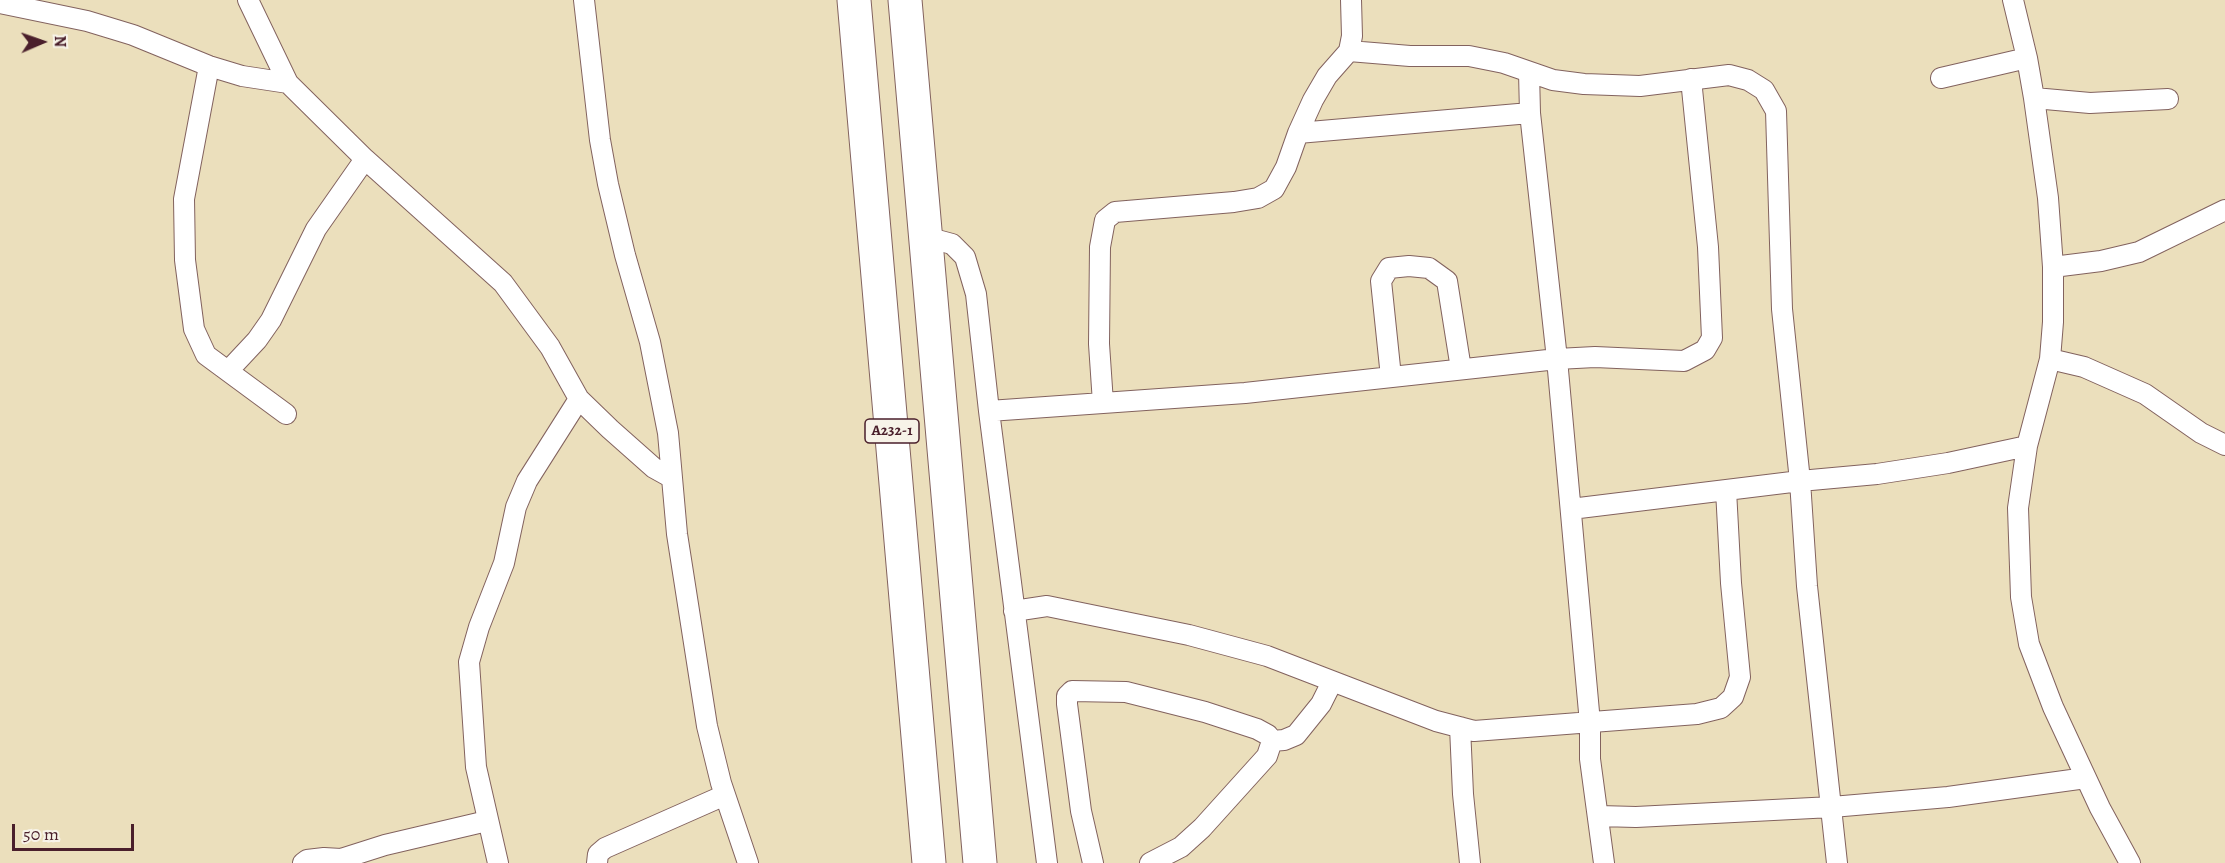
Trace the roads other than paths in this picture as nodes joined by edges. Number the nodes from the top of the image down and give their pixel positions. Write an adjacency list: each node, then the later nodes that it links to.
1 (248, 0): 14 (street)
2 (584, 0): 34 (street)
3 (854, 0): 52 (highway, A232-1)
4 (905, 0): 21 (highway, A232-1)
5 (1351, 0): 8 (street)
6 (2013, 0): 9 (street)
7 (0, 3): 10 (street)
8 (1349, 51): 11 (street); 18 (street)
9 (2028, 58): 12 (street); 15 (street)
10 (209, 66): 14 (street); 26 (street)
11 (1529, 72): 13 (street); 17 (street)
12 (1941, 78)
13 (1691, 79): 23 (street); 35 (street)
14 (288, 82): 19 (street)
15 (2034, 98): 16 (street); 22 (street)
16 (2168, 99)
17 (1530, 113): 18 (street); 23 (street)
18 (1298, 133): 29 (street)
19 (365, 159): 26 (street); 28 (street)
20 (2225, 210): 22 (street)
21 (926, 237): 30 (street); 53 (highway, A232-1)
22 (2053, 267): 24 (street)
23 (1557, 359): 25 (street); 37 (street)
24 (2050, 359): 32 (street); 33 (street)
25 (1461, 369): 27 (street); 27 (street)
26 (228, 371): 31 (street)
27 (1390, 377): 29 (street)
28 (579, 399): 34 (street); 47 (street)
29 (1103, 403): 30 (street)
30 (989, 411): 38 (street)
31 (286, 414)
32 (2225, 445)
33 (2027, 446): 35 (street); 43 (street)
34 (672, 478): 44 (street)
35 (1800, 481): 36 (street); 45 (street)
36 (1726, 490): 37 (street); 40 (street)
37 (1571, 508): 40 (street)
38 (1014, 610): 39 (street); 54 (street)
39 (1332, 682): 41 (street); 42 (street)
40 (1590, 723): 41 (street); 46 (street)
41 (1460, 727): 57 (street)
42 (1272, 741): 55 (street); 56 (street)
43 (2086, 777): 45 (street); 60 (street)
44 (725, 795): 50 (street); 51 (street)
45 (1832, 807): 46 (street); 59 (street)
46 (1599, 816): 58 (street)
47 (487, 821): 48 (street); 49 (street)
48 (303, 863)
49 (498, 863)
50 (597, 863)
51 (748, 863)
52 (929, 863)
53 (980, 863)
54 (1047, 863)
55 (1093, 863)
56 (1150, 863)
57 (1470, 863)
58 (1604, 863)
59 (1837, 863)
60 (2130, 863)

